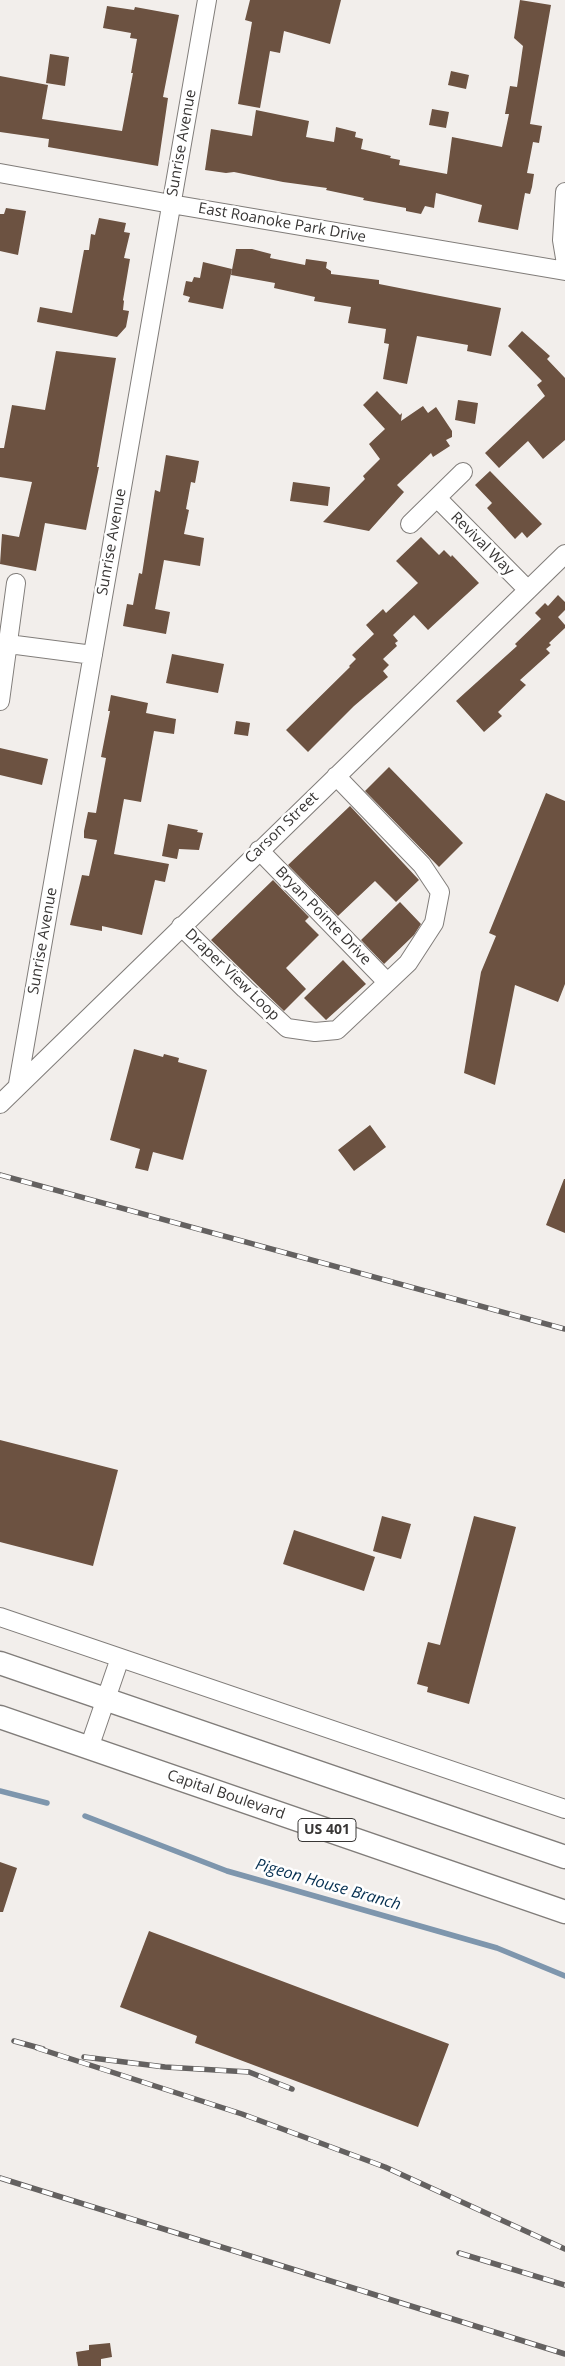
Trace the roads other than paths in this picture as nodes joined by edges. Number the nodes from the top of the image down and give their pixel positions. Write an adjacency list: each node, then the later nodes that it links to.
1 (207, 0): 4 (street, Sunrise Avenue)
2 (0, 173): 4 (street, East Roanoke Park Drive)
3 (565, 192): 5 (street)
4 (171, 204): 6 (street, East Roanoke Park Drive); 14 (street, Sunrise Avenue)
5 (565, 258)
6 (565, 271)
7 (463, 472): 8 (street)
8 (437, 498): 9 (street); 12 (street, Revival Way)
9 (410, 524)
10 (565, 554): 12 (street, Carson Street)
11 (16, 584): 13 (street)
12 (528, 590): 16 (street, Carson Street)
13 (4, 643): 14 (street); 15 (street)
14 (93, 655): 20 (street, Sunrise Avenue)
15 (0, 701)
16 (336, 776): 17 (street, Carson Street); 19 (street, Draper View Loop)
17 (259, 850): 18 (street, Carson Street); 19 (street, Bryan Pointe Drive)
18 (181, 926): 19 (street, Draper View Loop); 20 (street, Carson Street)
19 (387, 982)
20 (18, 1084): 21 (street, Carson Street)
21 (0, 1104)
22 (0, 1617): 23 (street)
23 (120, 1658): 25 (street); 28 (street)
24 (0, 1663): 25 (main road)
25 (105, 1699): 27 (street); 29 (main road)
26 (0, 1717): 27 (main road, Capital Boulevard / US 401)
27 (88, 1748): 30 (main road, Capital Boulevard / US 401)
28 (565, 1808)
29 (565, 1857)
30 (512, 1894): 31 (main road, Capital Boulevard / US 401); 32 (main road)
31 (565, 1912)
32 (565, 1928)

